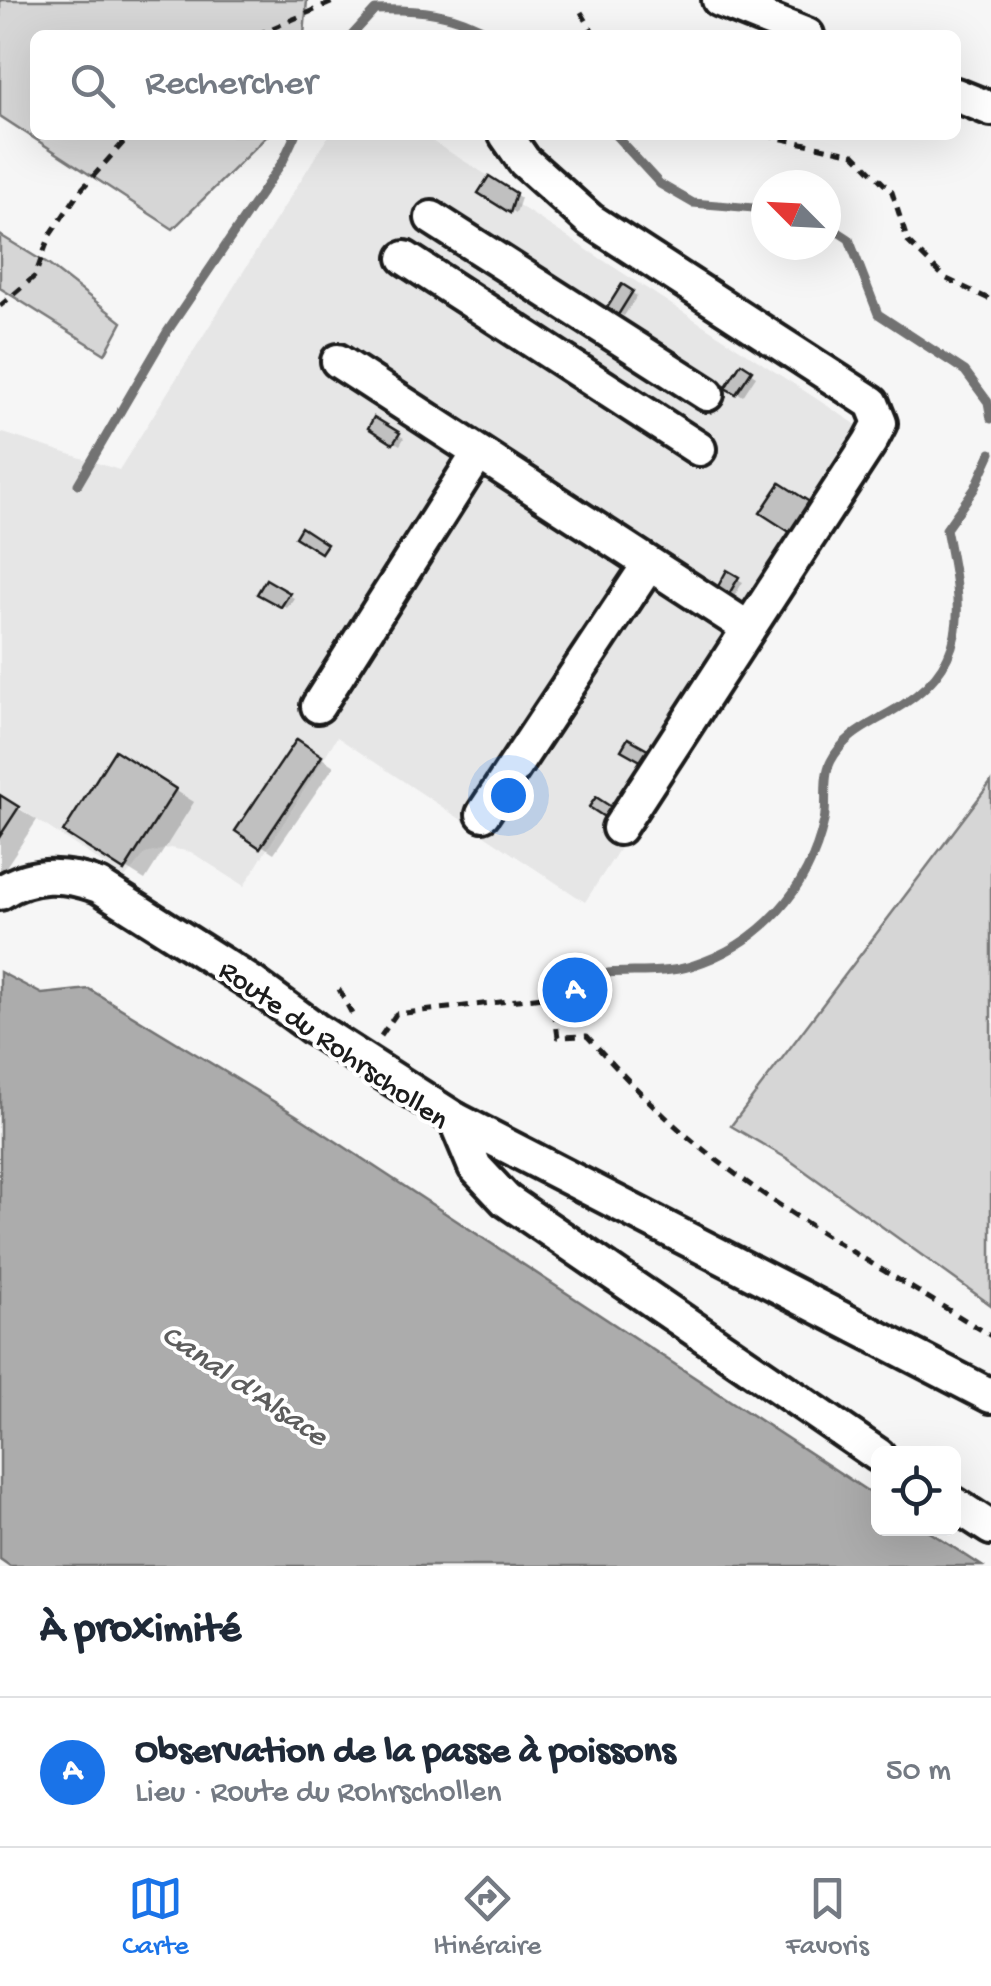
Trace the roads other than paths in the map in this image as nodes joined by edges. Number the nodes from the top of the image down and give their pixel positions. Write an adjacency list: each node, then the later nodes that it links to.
1 (720, 0): 2 (street)
2 (795, 30)
3 (961, 97): 4 (street)
4 (991, 109)
5 (509, 140): 13 (street)
6 (432, 218): 9 (street)
7 (406, 258): 10 (street)
8 (338, 361): 11 (street)
9 (707, 394)
10 (698, 449)
11 (478, 454): 12 (street); 14 (street)
12 (649, 564): 13 (street); 15 (street)
13 (748, 628): 16 (street)
14 (318, 706)
15 (484, 814)
16 (619, 828)
17 (0, 894): 18 (street, Route du Rohrschollen)
18 (455, 1119): 19 (street); 20 (street, Route du Rohrschollen)
19 (991, 1396)
20 (871, 1449)
21 (961, 1509): 22 (street)
22 (991, 1528)

